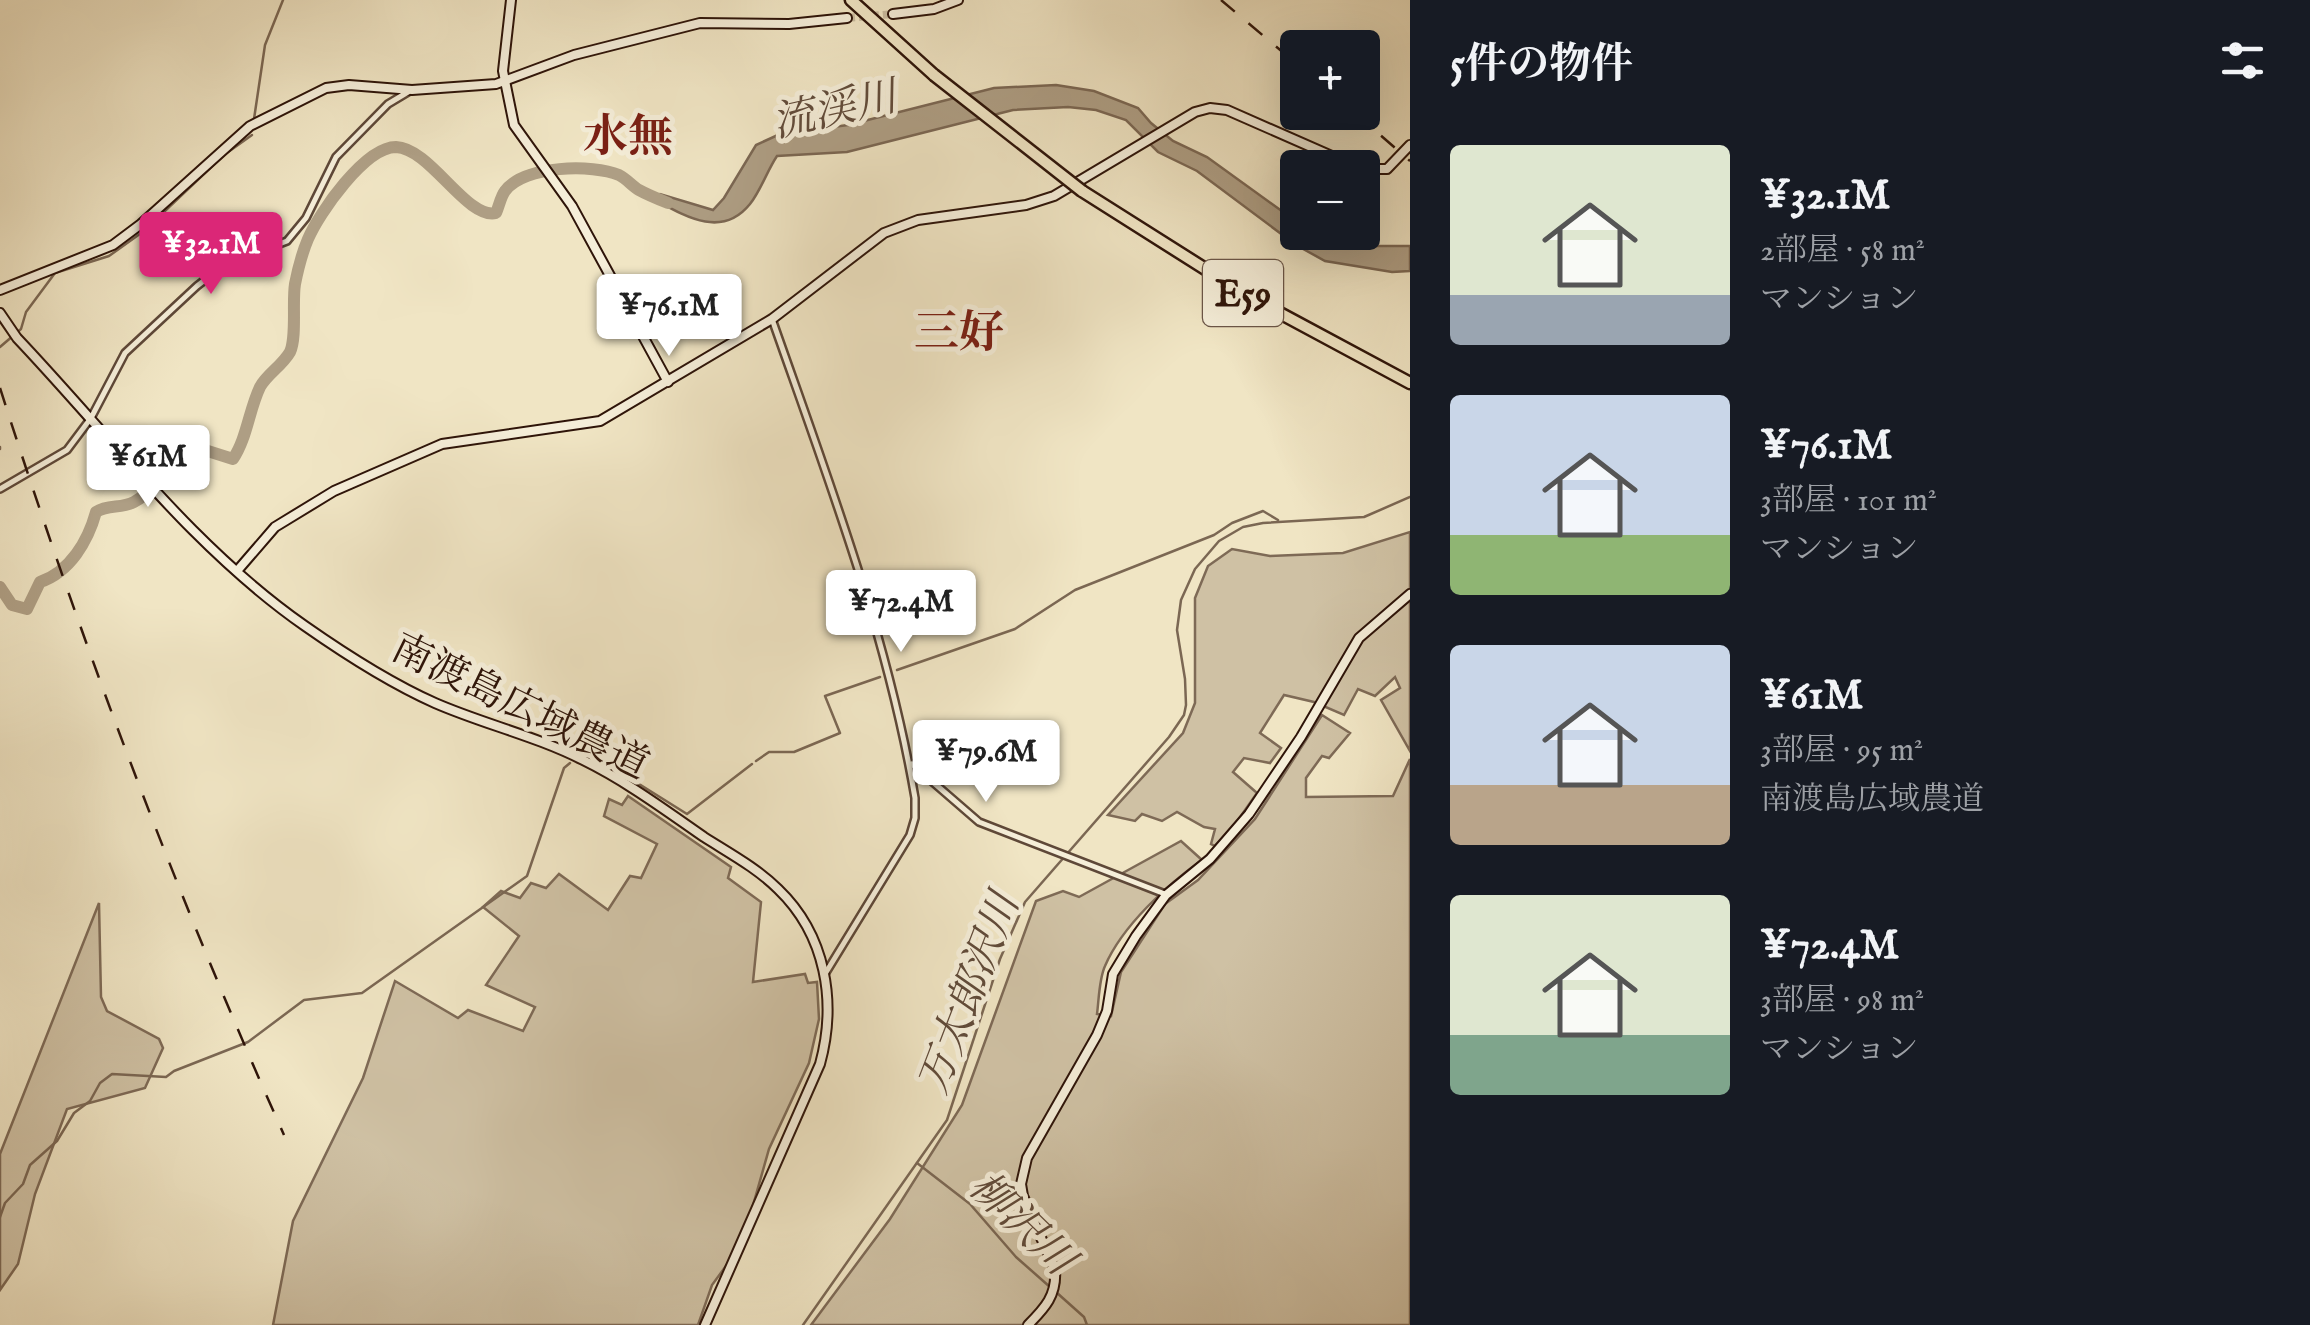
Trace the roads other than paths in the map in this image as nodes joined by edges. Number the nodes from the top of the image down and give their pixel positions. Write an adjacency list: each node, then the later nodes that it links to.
1 (511, 0): 6 (street)
2 (852, 0): 15 (highway, E59, bridge)
3 (958, 0): 4 (street)
4 (893, 14)
5 (847, 18): 6 (street)
6 (504, 81): 7 (street); 14 (street)
7 (412, 90): 11 (street); 16 (street)
8 (1410, 145): 10 (street)
9 (1319, 150): 13 (street)
10 (1380, 169)
11 (0, 290)
12 (0, 314): 16 (street, 南渡島広域農道)
13 (772, 319): 14 (street); 20 (street)
14 (668, 382): 18 (street)
15 (1410, 383)
16 (91, 418): 17 (street); 18 (street, 南渡島広域農道)
17 (0, 489)
18 (236, 571): 22 (street, 南渡島広域農道)
19 (1410, 594): 21 (street)
20 (909, 763): 21 (street); 22 (street)
21 (1166, 895): 24 (street)
22 (826, 974): 23 (street, 南渡島広域農道)
23 (705, 1325)
24 (1028, 1325)

